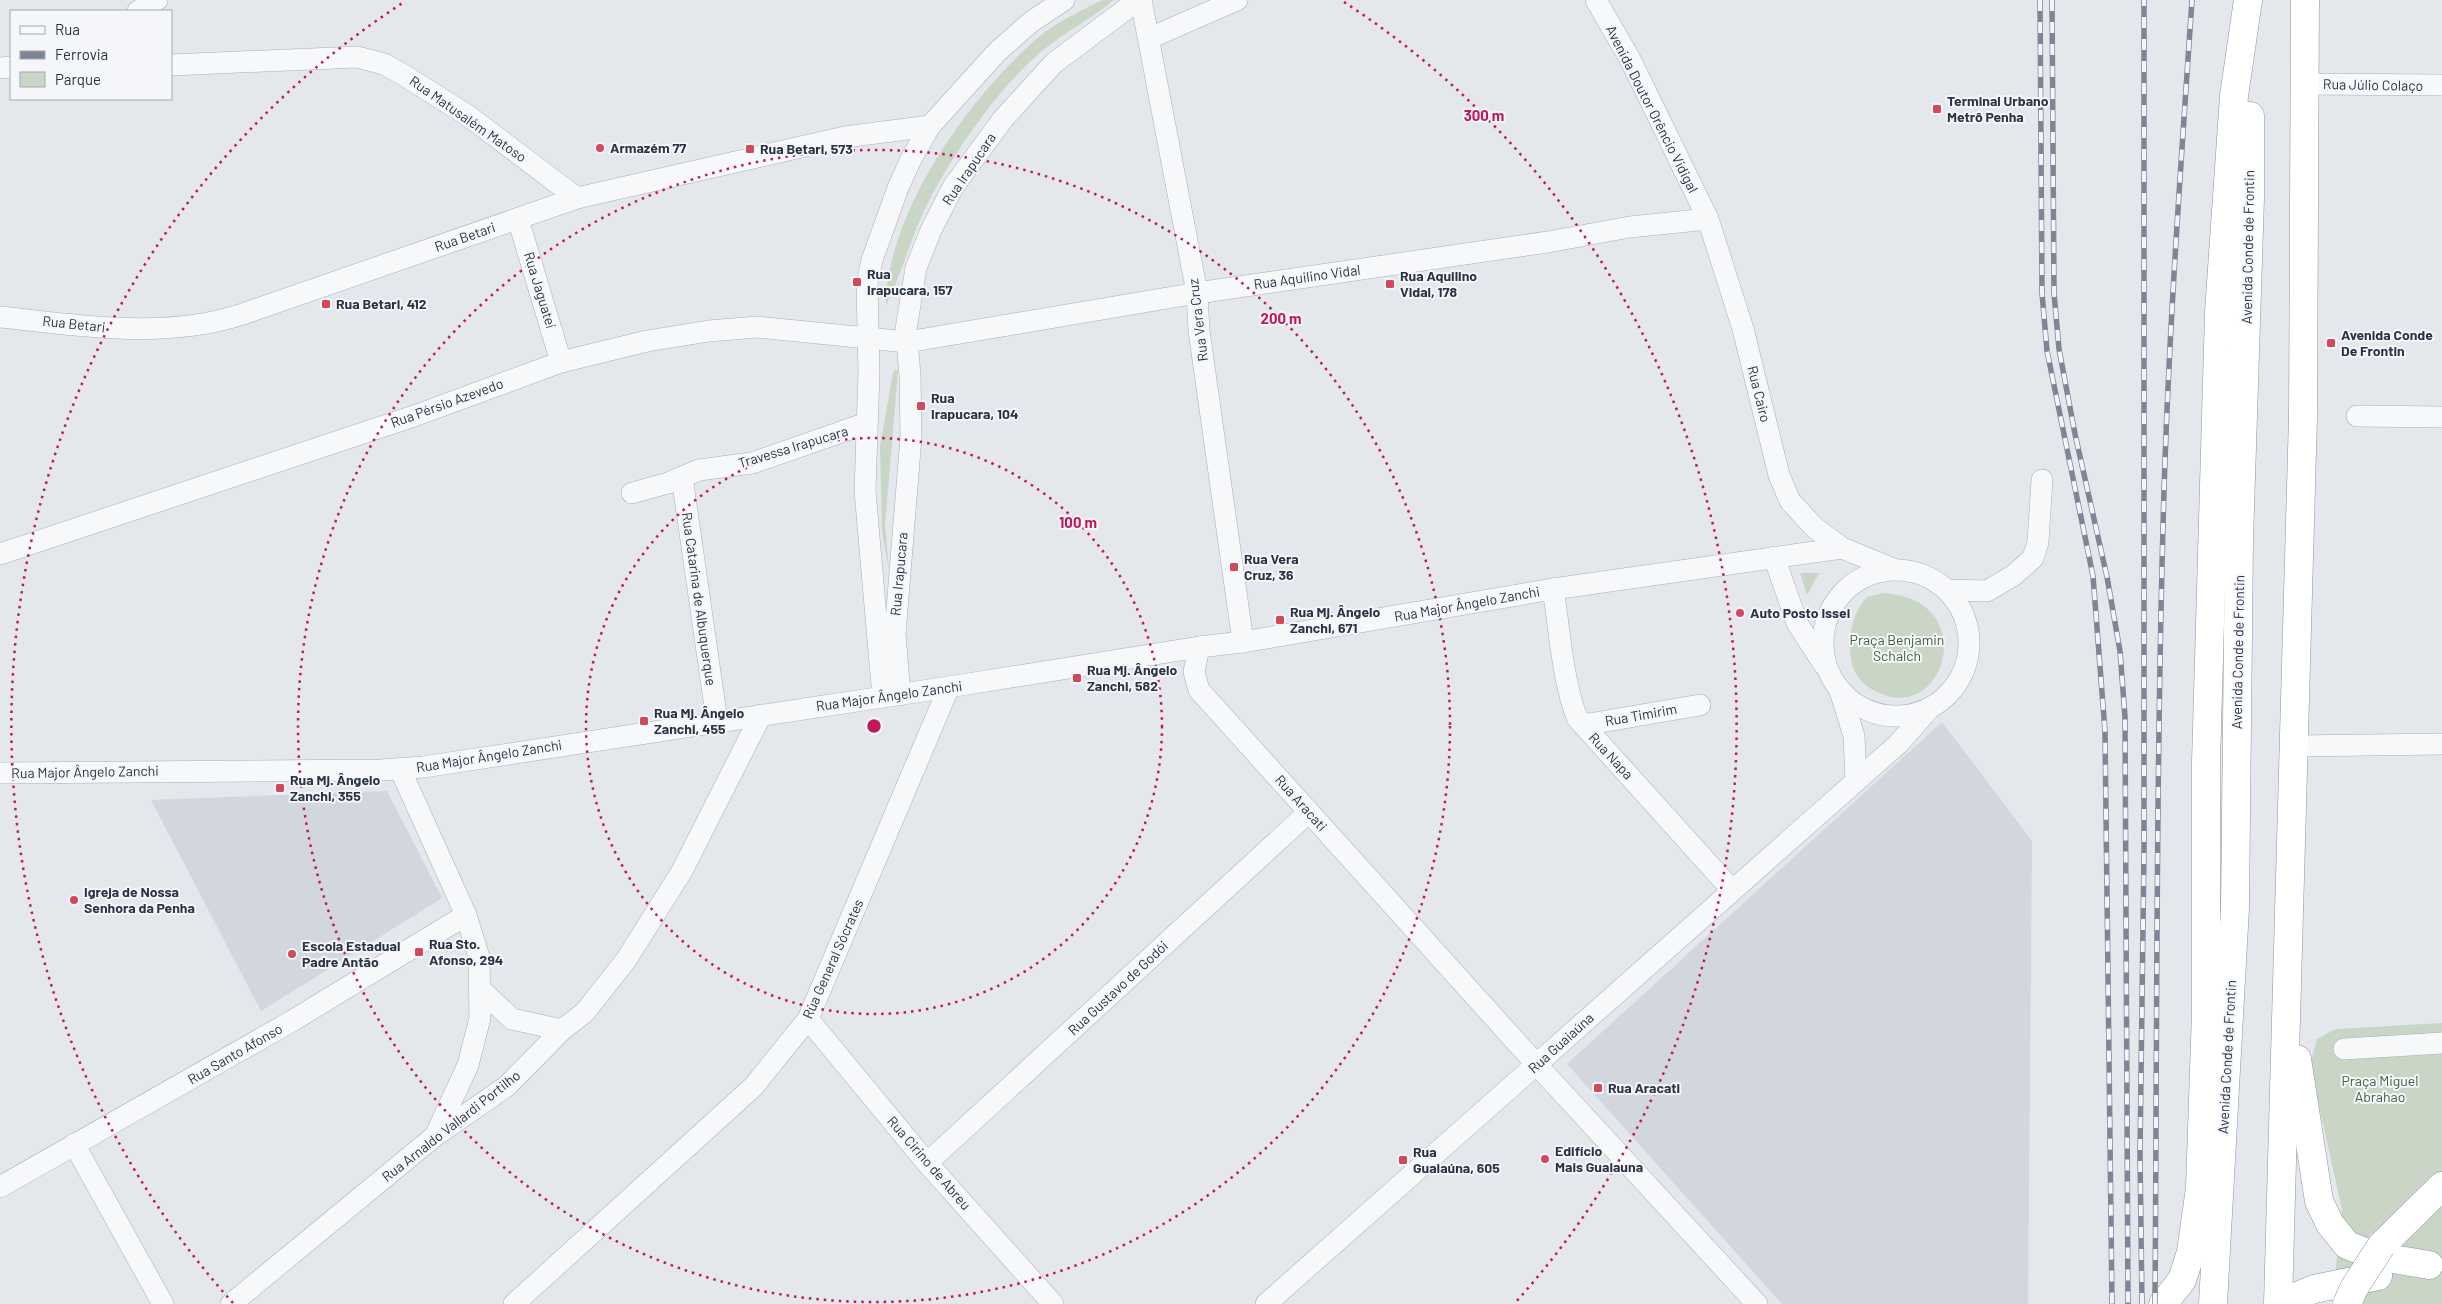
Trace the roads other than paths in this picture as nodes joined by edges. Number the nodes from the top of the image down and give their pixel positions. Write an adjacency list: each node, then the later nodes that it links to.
1 (1064, 0): 11 (street, Rua Irapucara)
2 (1140, 0): 7 (street, Rua Vera Cruz); 18 (street, Rua Irapucara)
3 (1237, 0): 7 (street)
4 (1596, 0): 14 (street, Avenida Doutor Orêncio Vidigal)
5 (2249, 0): 69 (highway); 70 (highway, Avenida Conde de Frontin)
6 (2304, 0): 9 (highway)
7 (1150, 38): 15 (street, Rua Vera Cruz)
8 (172, 65): 12 (street, Rua Matusalém Matoso)
9 (2304, 84): 10 (street, Rua Júlio Colaço); 44 (highway)
10 (2442, 85)
11 (930, 126): 12 (street, Rua Betari); 17 (street, Rua Irapucara)
12 (577, 198): 13 (street, Rua Betari)
13 (518, 219): 16 (street, Rua Betari); 19 (street, Rua Jaguateí)
14 (1708, 219): 15 (street, Rua Aquilino Vidal); 26 (street, Rua Cairo)
15 (1197, 293): 18 (street, Rua Aquilino Vidal); 32 (street, Rua Vera Cruz)
16 (0, 316)
17 (868, 338): 18 (street, Rua Pérsio Azevedo); 19 (street, Rua Pérsio Azevedo); 22 (street, Rua Irapucara)
18 (906, 342): 37 (street, Rua Irapucara)
19 (561, 362): 27 (street, Rua Pérsio Azevedo)
20 (2357, 416): 21 (street)
21 (2442, 417)
22 (867, 423): 23 (street, Travessa Irapucara); 37 (street, Rua Irapucara)
23 (682, 477): 25 (street, Travessa Irapucara); 41 (street, Rua Catarina de Albuquerque)
24 (2042, 480): 31 (street)
25 (632, 493)
26 (1842, 548): 28 (street, Rua Major Ângelo Zanchi); 29 (street, Rua Major Ângelo Zanchi)
27 (0, 554)
28 (1774, 557): 30 (street, Rua Major Ângelo Zanchi); 34 (street)
29 (1896, 570): 31 (street); 34 (street)
30 (1553, 589): 32 (street, Rua Major Ângelo Zanchi); 42 (street, Rua Napa)
31 (1947, 590): 39 (street)
32 (1243, 642): 33 (street, Rua Major Ângelo Zanchi)
33 (1200, 647): 35 (street, Rua Major Ângelo Zanchi); 48 (street, Rua Aracati)
34 (1829, 671): 36 (street)
35 (949, 687): 37 (street, Rua Major Ângelo Zanchi); 53 (street, Rua General Sócrates)
36 (1840, 690): 39 (street); 47 (street)
37 (891, 696): 40 (street, Rua Major Ângelo Zanchi)
38 (1700, 705): 42 (street, Rua Timirim)
39 (1930, 708): 47 (street, Rua Guaiaúna)
40 (761, 715): 41 (street, Rua Major Ângelo Zanchi); 54 (street, Rua Arnaldo Vallardi Portilho)
41 (717, 721): 45 (street, Rua Major Ângelo Zanchi)
42 (1583, 725): 49 (street, Rua Napa)
43 (2442, 744): 44 (street)
44 (2295, 746): 52 (highway)
45 (400, 769): 46 (street, Rua Major Ângelo Zanchi); 50 (street)
46 (0, 774)
47 (1856, 781): 49 (street, Rua Guaiaúna)
48 (1309, 812): 57 (street, Rua Aracati); 60 (street, Rua Gustavo de Godói)
49 (1732, 890): 57 (street, Rua Guaiaúna)
50 (466, 915): 51 (street); 59 (street, Rua Santo Afonso)
51 (480, 989): 54 (street); 58 (street)
52 (2286, 1002): 71 (highway); 71 (highway)
53 (808, 1019): 60 (street, Rua Cirino de Abreu); 65 (street, Rua General Sócrates)
54 (562, 1030): 58 (street, Rua Arnaldo Vallardi Portilho)
55 (2442, 1043): 56 (street)
56 (2344, 1048)
57 (1537, 1065): 67 (street, Rua Guaiaúna); 68 (street, Rua Aracati)
58 (435, 1136): 64 (street, Rua Arnaldo Vallardi Portilho)
59 (74, 1144): 62 (street, Rua Santo Afonso); 63 (street)
60 (927, 1163): 66 (street, Rua Cirino de Abreu)
61 (2442, 1186): 72 (highway, bridge)
62 (0, 1187)
63 (163, 1304)
64 (231, 1304)
65 (514, 1304)
66 (1053, 1304)
67 (1266, 1304)
68 (1757, 1304)
69 (2163, 1304)
70 (2213, 1304)
71 (2279, 1304)
72 (2347, 1304)

